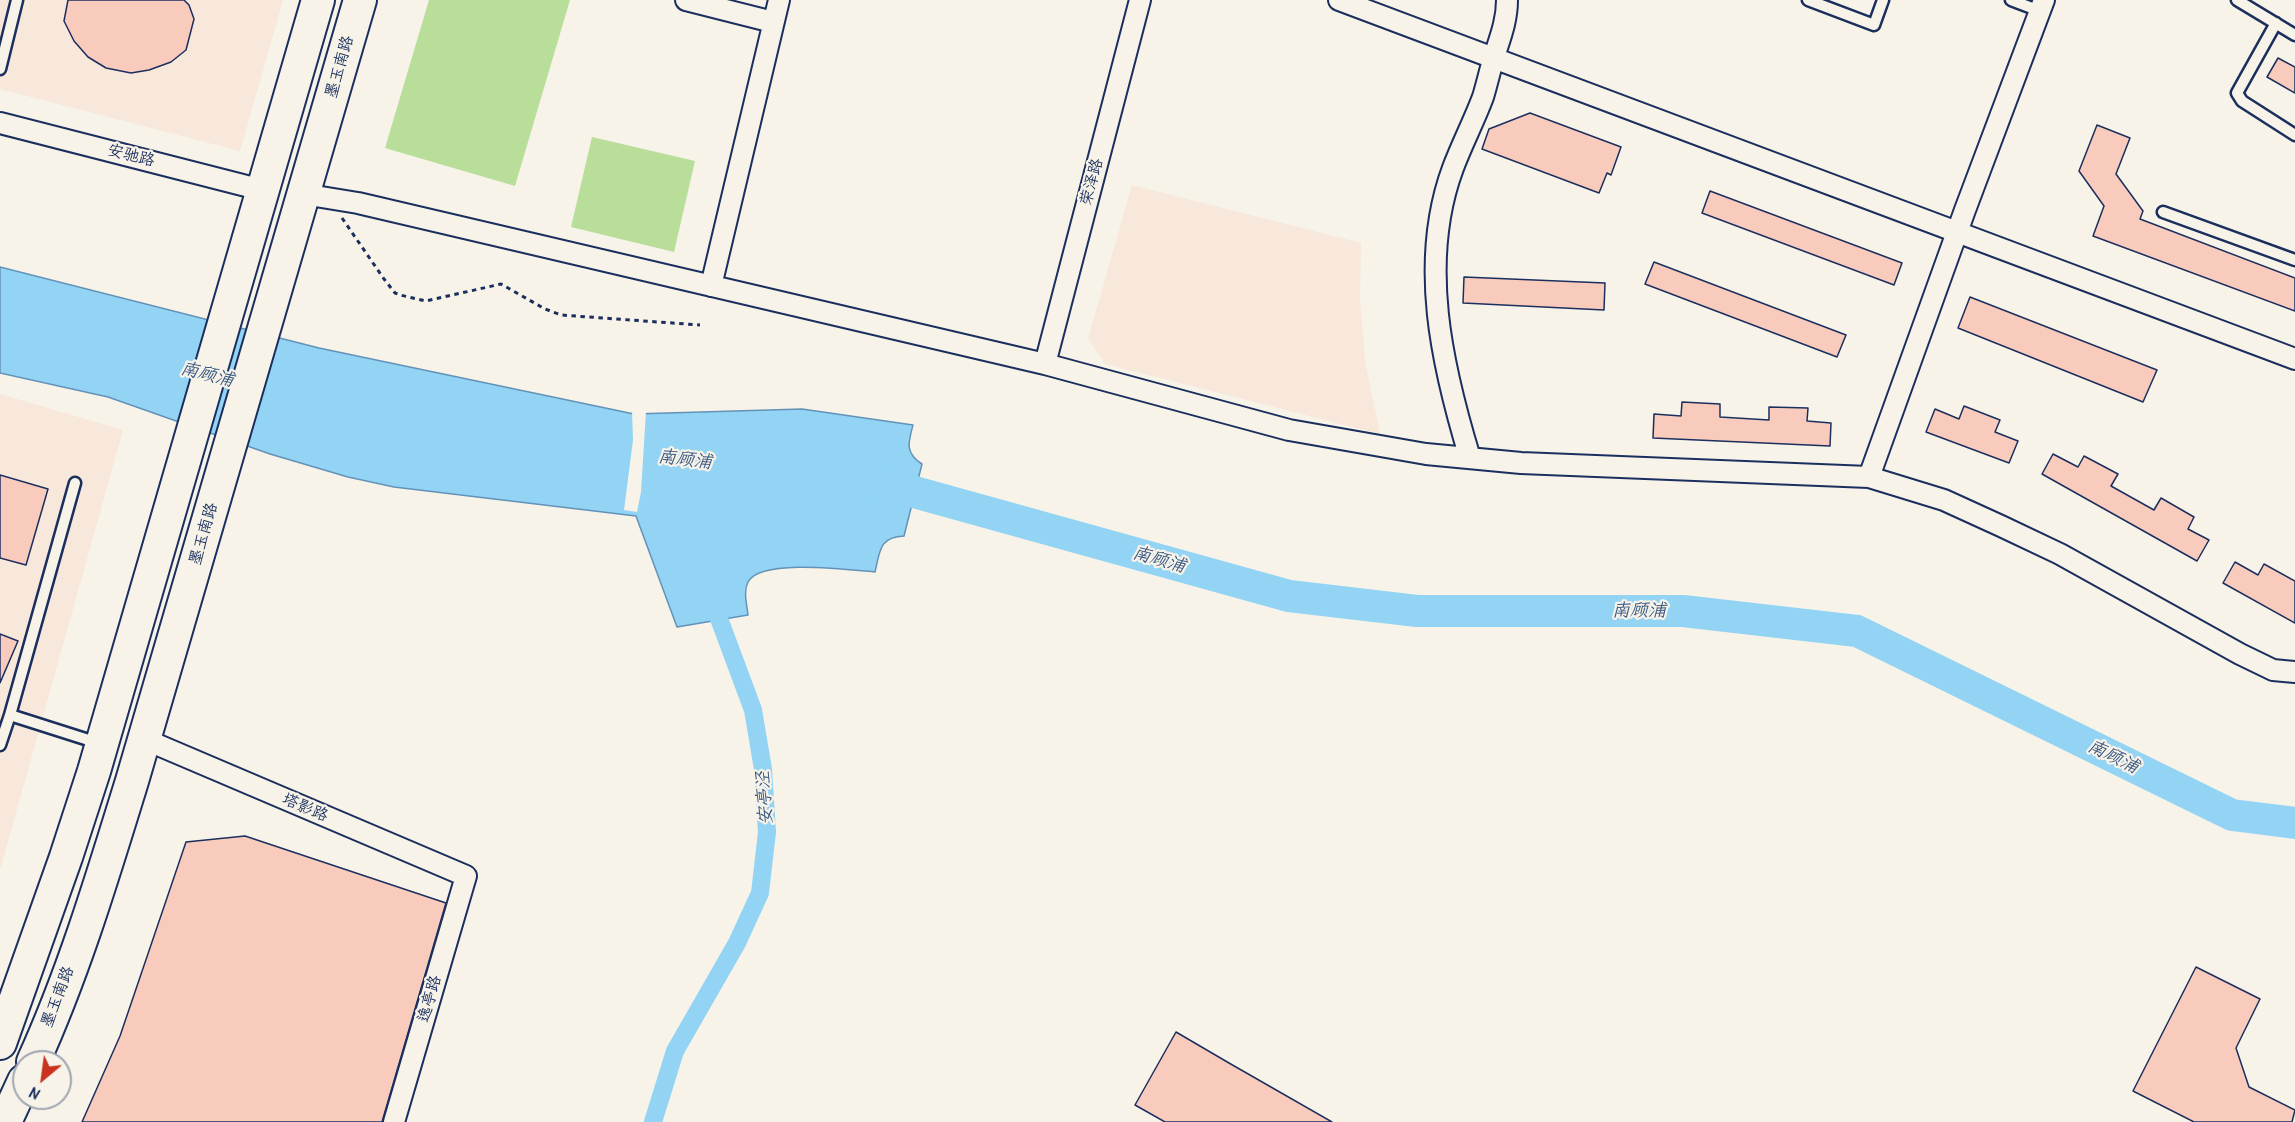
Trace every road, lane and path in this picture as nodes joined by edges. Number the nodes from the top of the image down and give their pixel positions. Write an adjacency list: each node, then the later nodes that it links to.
1 (17, 0): 18 (lane)
2 (318, 0): 21 (main road)
3 (360, 0): 22 (main road, 墨玉南路)
4 (686, 0): 14 (street)
5 (779, 0): 14 (street)
6 (1140, 0): 30 (street, 荣泽路)
7 (1340, 0): 17 (street)
8 (1507, 0): 17 (street)
9 (1808, 0): 10 (lane)
10 (1883, 0)
11 (2011, 0): 13 (lane)
12 (2237, 0): 15 (lane)
13 (2042, 5): 25 (street)
14 (773, 22): 27 (street)
15 (2276, 23): 16 (lane); 20 (lane)
16 (2295, 35)
17 (1493, 58): 25 (street); 31 (street)
18 (0, 69)
19 (0, 123): 21 (street, 安驰路)
20 (2295, 135)
21 (262, 190): 37 (main road)
22 (303, 194): 23 (street); 36 (main road, 墨玉南路)
23 (346, 201): 27 (street); 28 (path)
24 (2163, 212): 26 (lane)
25 (1956, 233): 29 (street); 32 (street)
26 (2295, 260)
27 (711, 286): 30 (street)
28 (700, 325)
29 (2295, 359)
30 (1045, 364): 31 (street)
31 (1470, 458): 32 (street)
32 (1869, 477): 34 (street)
33 (75, 483): 35 (lane)
34 (2295, 672)
35 (10, 715): 37 (lane); 38 (lane)
36 (144, 739): 39 (street, 塔影路); 41 (main road, 墨玉南路)
37 (101, 744): 40 (main road)
38 (0, 745)
39 (466, 876): 44 (street, 逸亭路)
40 (0, 1043)
41 (38, 1050)
42 (12, 1107): 43 (main road)
43 (5, 1122)
44 (394, 1122)

